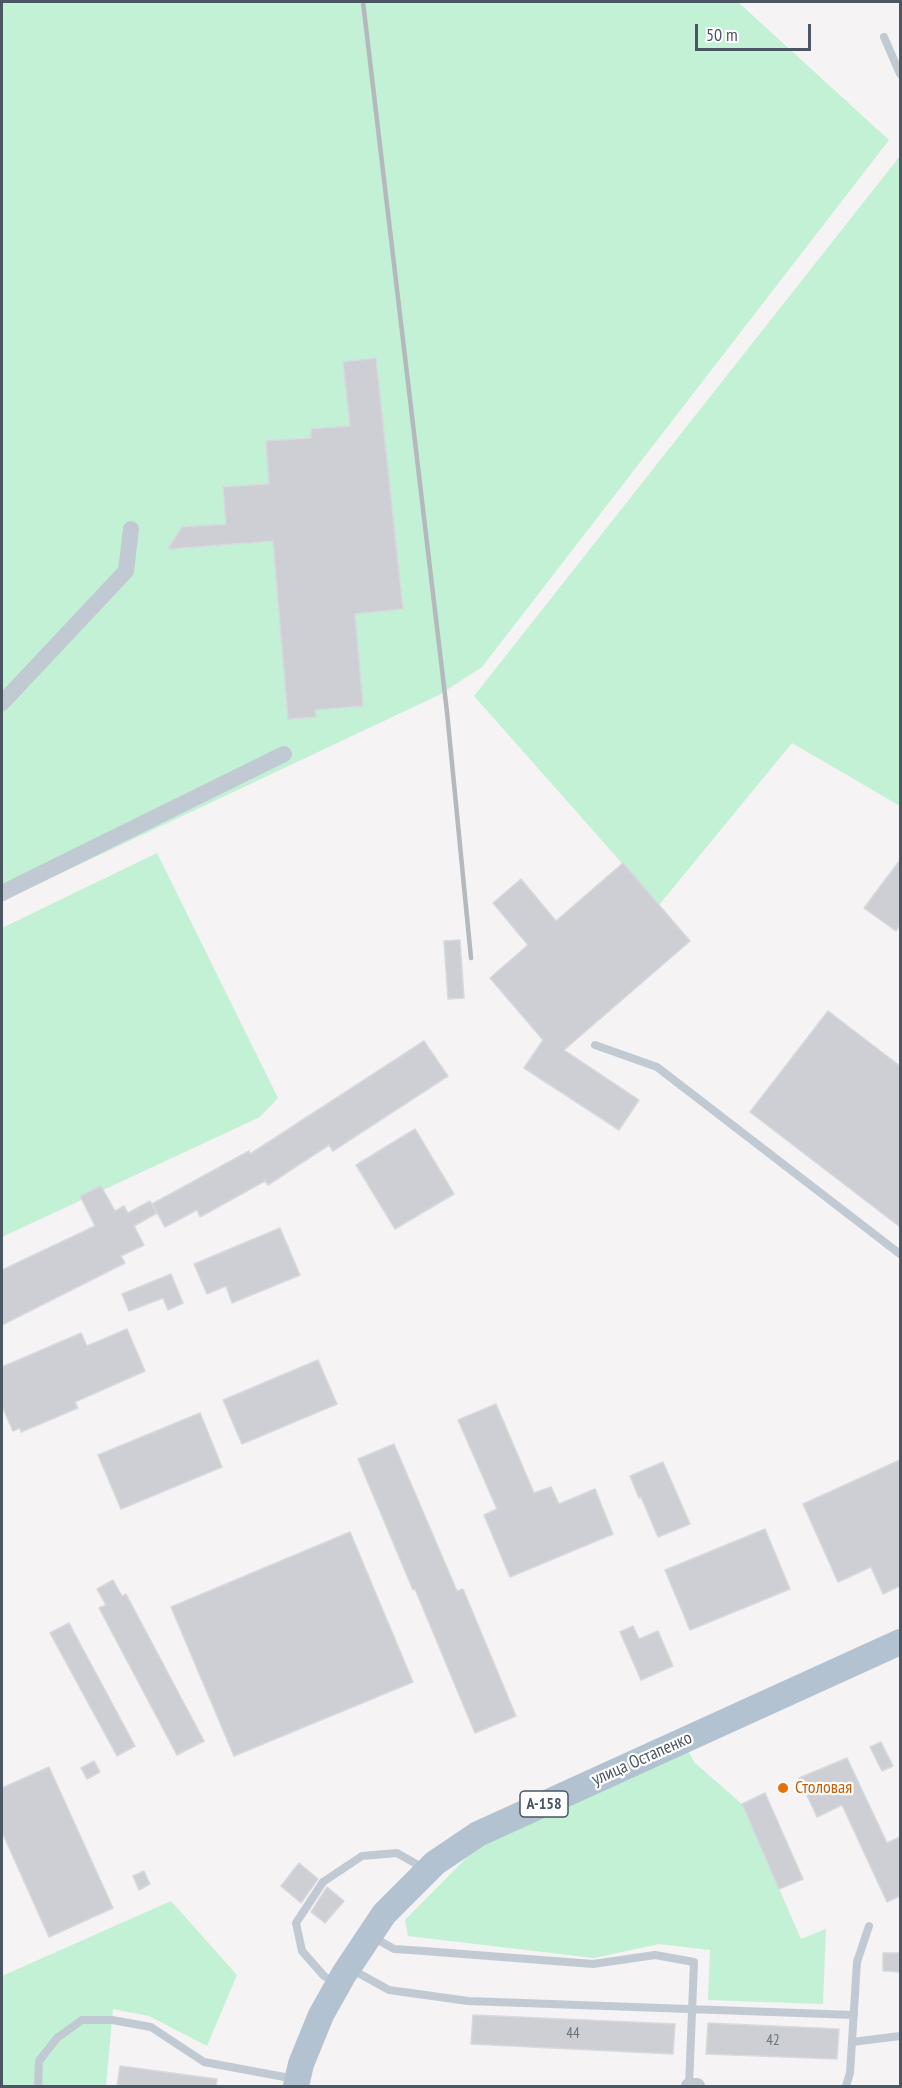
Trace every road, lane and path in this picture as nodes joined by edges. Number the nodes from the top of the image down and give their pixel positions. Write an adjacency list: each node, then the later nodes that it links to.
1 (884, 37): 2 (lane)
2 (900, 74)
3 (131, 529): 4 (street)
4 (2, 703)
5 (284, 754): 6 (street)
6 (2, 893)
7 (595, 1045): 8 (lane)
8 (900, 1254)
9 (900, 1642): 10 (main road, улица Остапенко / А-158)
10 (428, 1870): 12 (main road, улица Остапенко / А-158); 13 (lane)
11 (869, 1926): 15 (lane)
12 (370, 1935): 13 (main road, улица Остапенко / А-158); 14 (lane)
13 (343, 1976): 14 (lane); 18 (main road, улица Остапенко / А-158)
14 (692, 2010): 15 (lane); 20 (lane)
15 (854, 2015): 17 (lane)
16 (900, 2036): 17 (lane)
17 (852, 2042): 22 (lane)
18 (296, 2083): 19 (lane)
19 (38, 2086)
20 (689, 2086): 21 (street)
21 (697, 2086)
22 (846, 2086)

